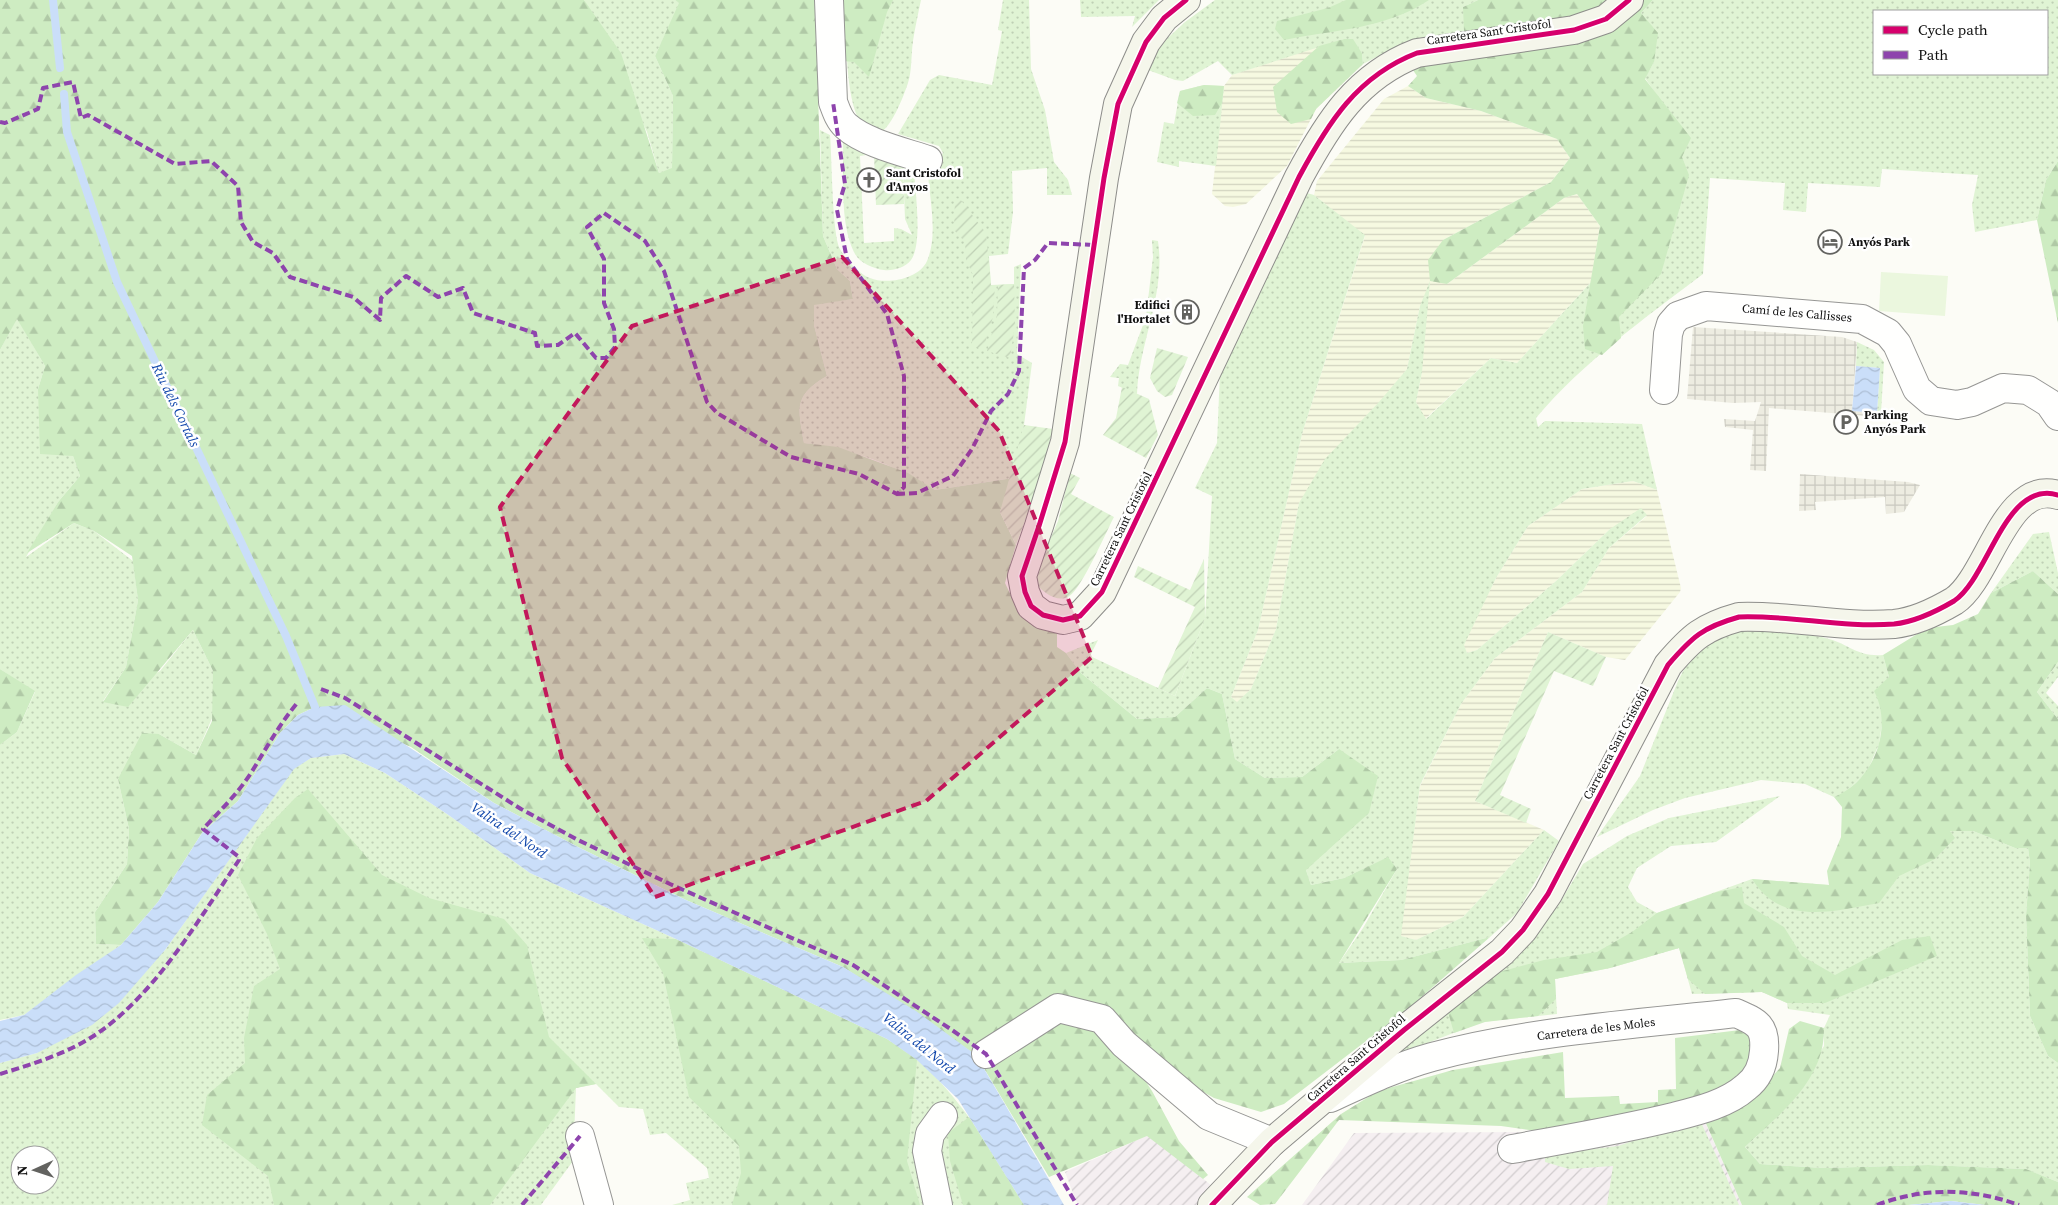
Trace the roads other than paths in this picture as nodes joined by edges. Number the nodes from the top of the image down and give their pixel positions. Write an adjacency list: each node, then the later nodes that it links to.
1 (829, 0): 4 (street)
2 (1186, 0): 3 (main road, Carretera Sant Cristofol)
3 (1628, 0)
4 (928, 160)
5 (1664, 390): 6 (street, Camí de les Callisses)
6 (2058, 416)
7 (2058, 495): 9 (main road, Carretera Sant Cristofol)
8 (986, 1054): 13 (street)
9 (1319, 1103): 12 (street, Carretera de les Moles); 13 (main road, Carretera Sant Cristofol)
10 (943, 1116): 15 (street)
11 (580, 1136): 14 (street)
12 (1512, 1148)
13 (1265, 1150): 16 (main road, Carretera Sant Cristofol)
14 (599, 1205)
15 (938, 1205)
16 (1212, 1205)

